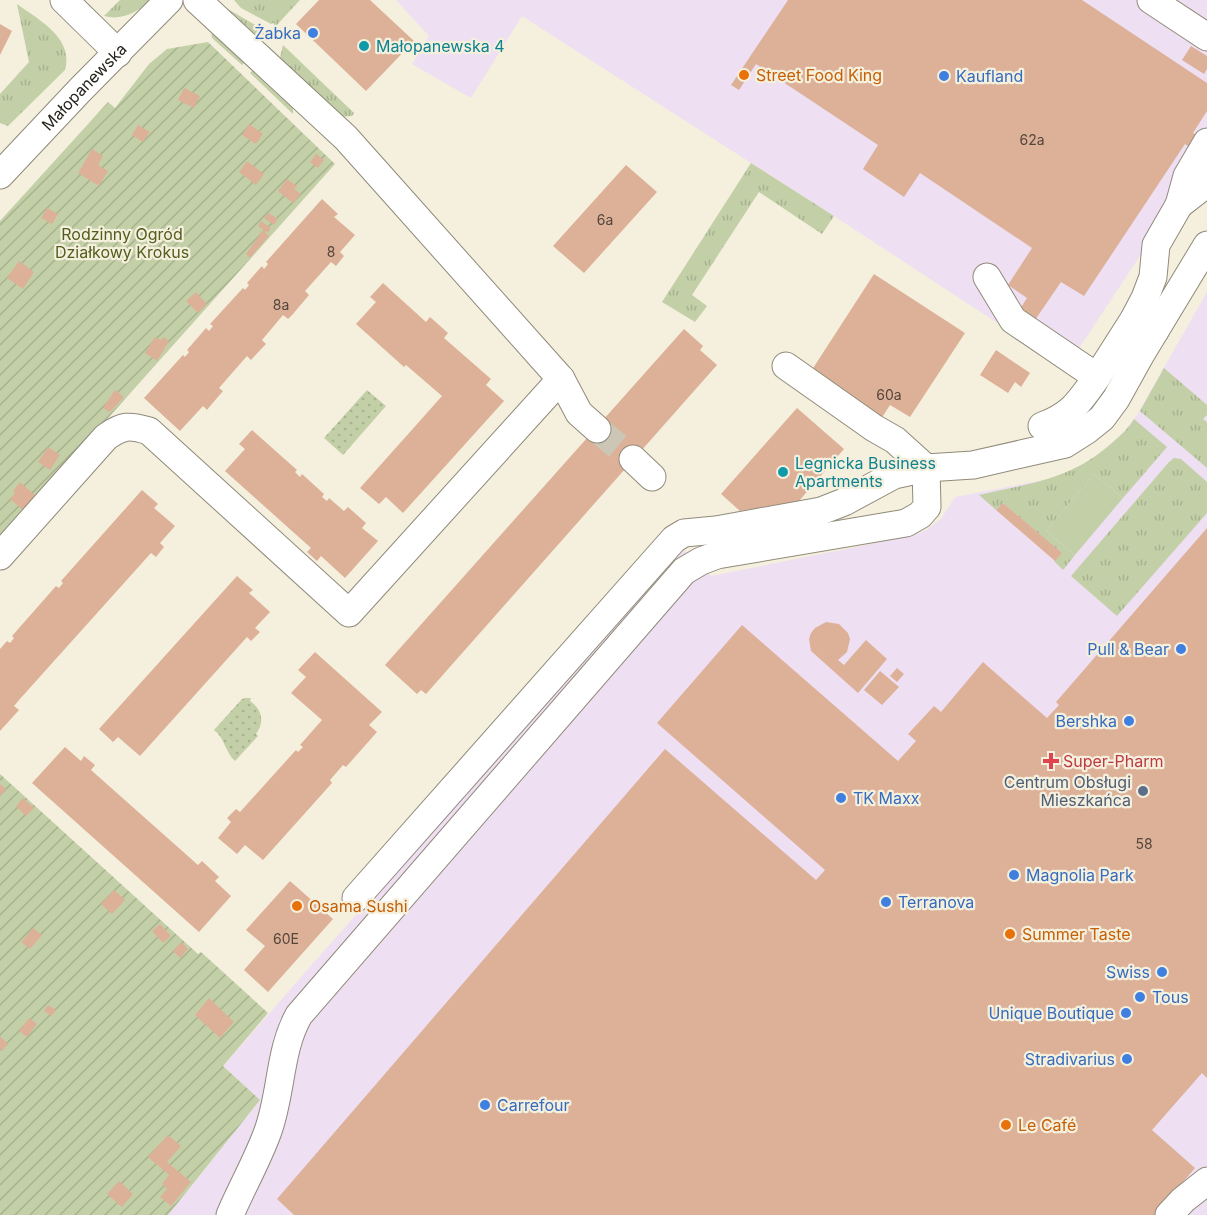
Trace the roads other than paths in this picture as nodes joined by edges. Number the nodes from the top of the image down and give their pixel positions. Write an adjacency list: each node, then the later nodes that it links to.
1 (64, 0): 6 (street)
2 (169, 0): 6 (street, Małopanewska)
3 (196, 0): 18 (street)
4 (1151, 0): 5 (street)
5 (1207, 37)
6 (118, 53): 8 (street, Małopanewska)
7 (1207, 142): 10 (street)
8 (0, 175)
9 (1207, 183): 10 (street)
10 (1179, 205): 13 (street)
11 (1207, 245): 14 (street)
12 (987, 277): 17 (street)
13 (1153, 277): 14 (street); 15 (street)
14 (1178, 292): 15 (street)
15 (1144, 325): 17 (street); 21 (street)
16 (786, 366): 21 (street)
17 (1097, 377): 19 (street)
18 (561, 379): 20 (street); 22 (street)
19 (1042, 426)
20 (597, 429)
21 (926, 468): 23 (street); 25 (street)
22 (0, 556)
23 (356, 898)
24 (1207, 1181): 26 (street)
25 (234, 1213)
26 (1169, 1215)

